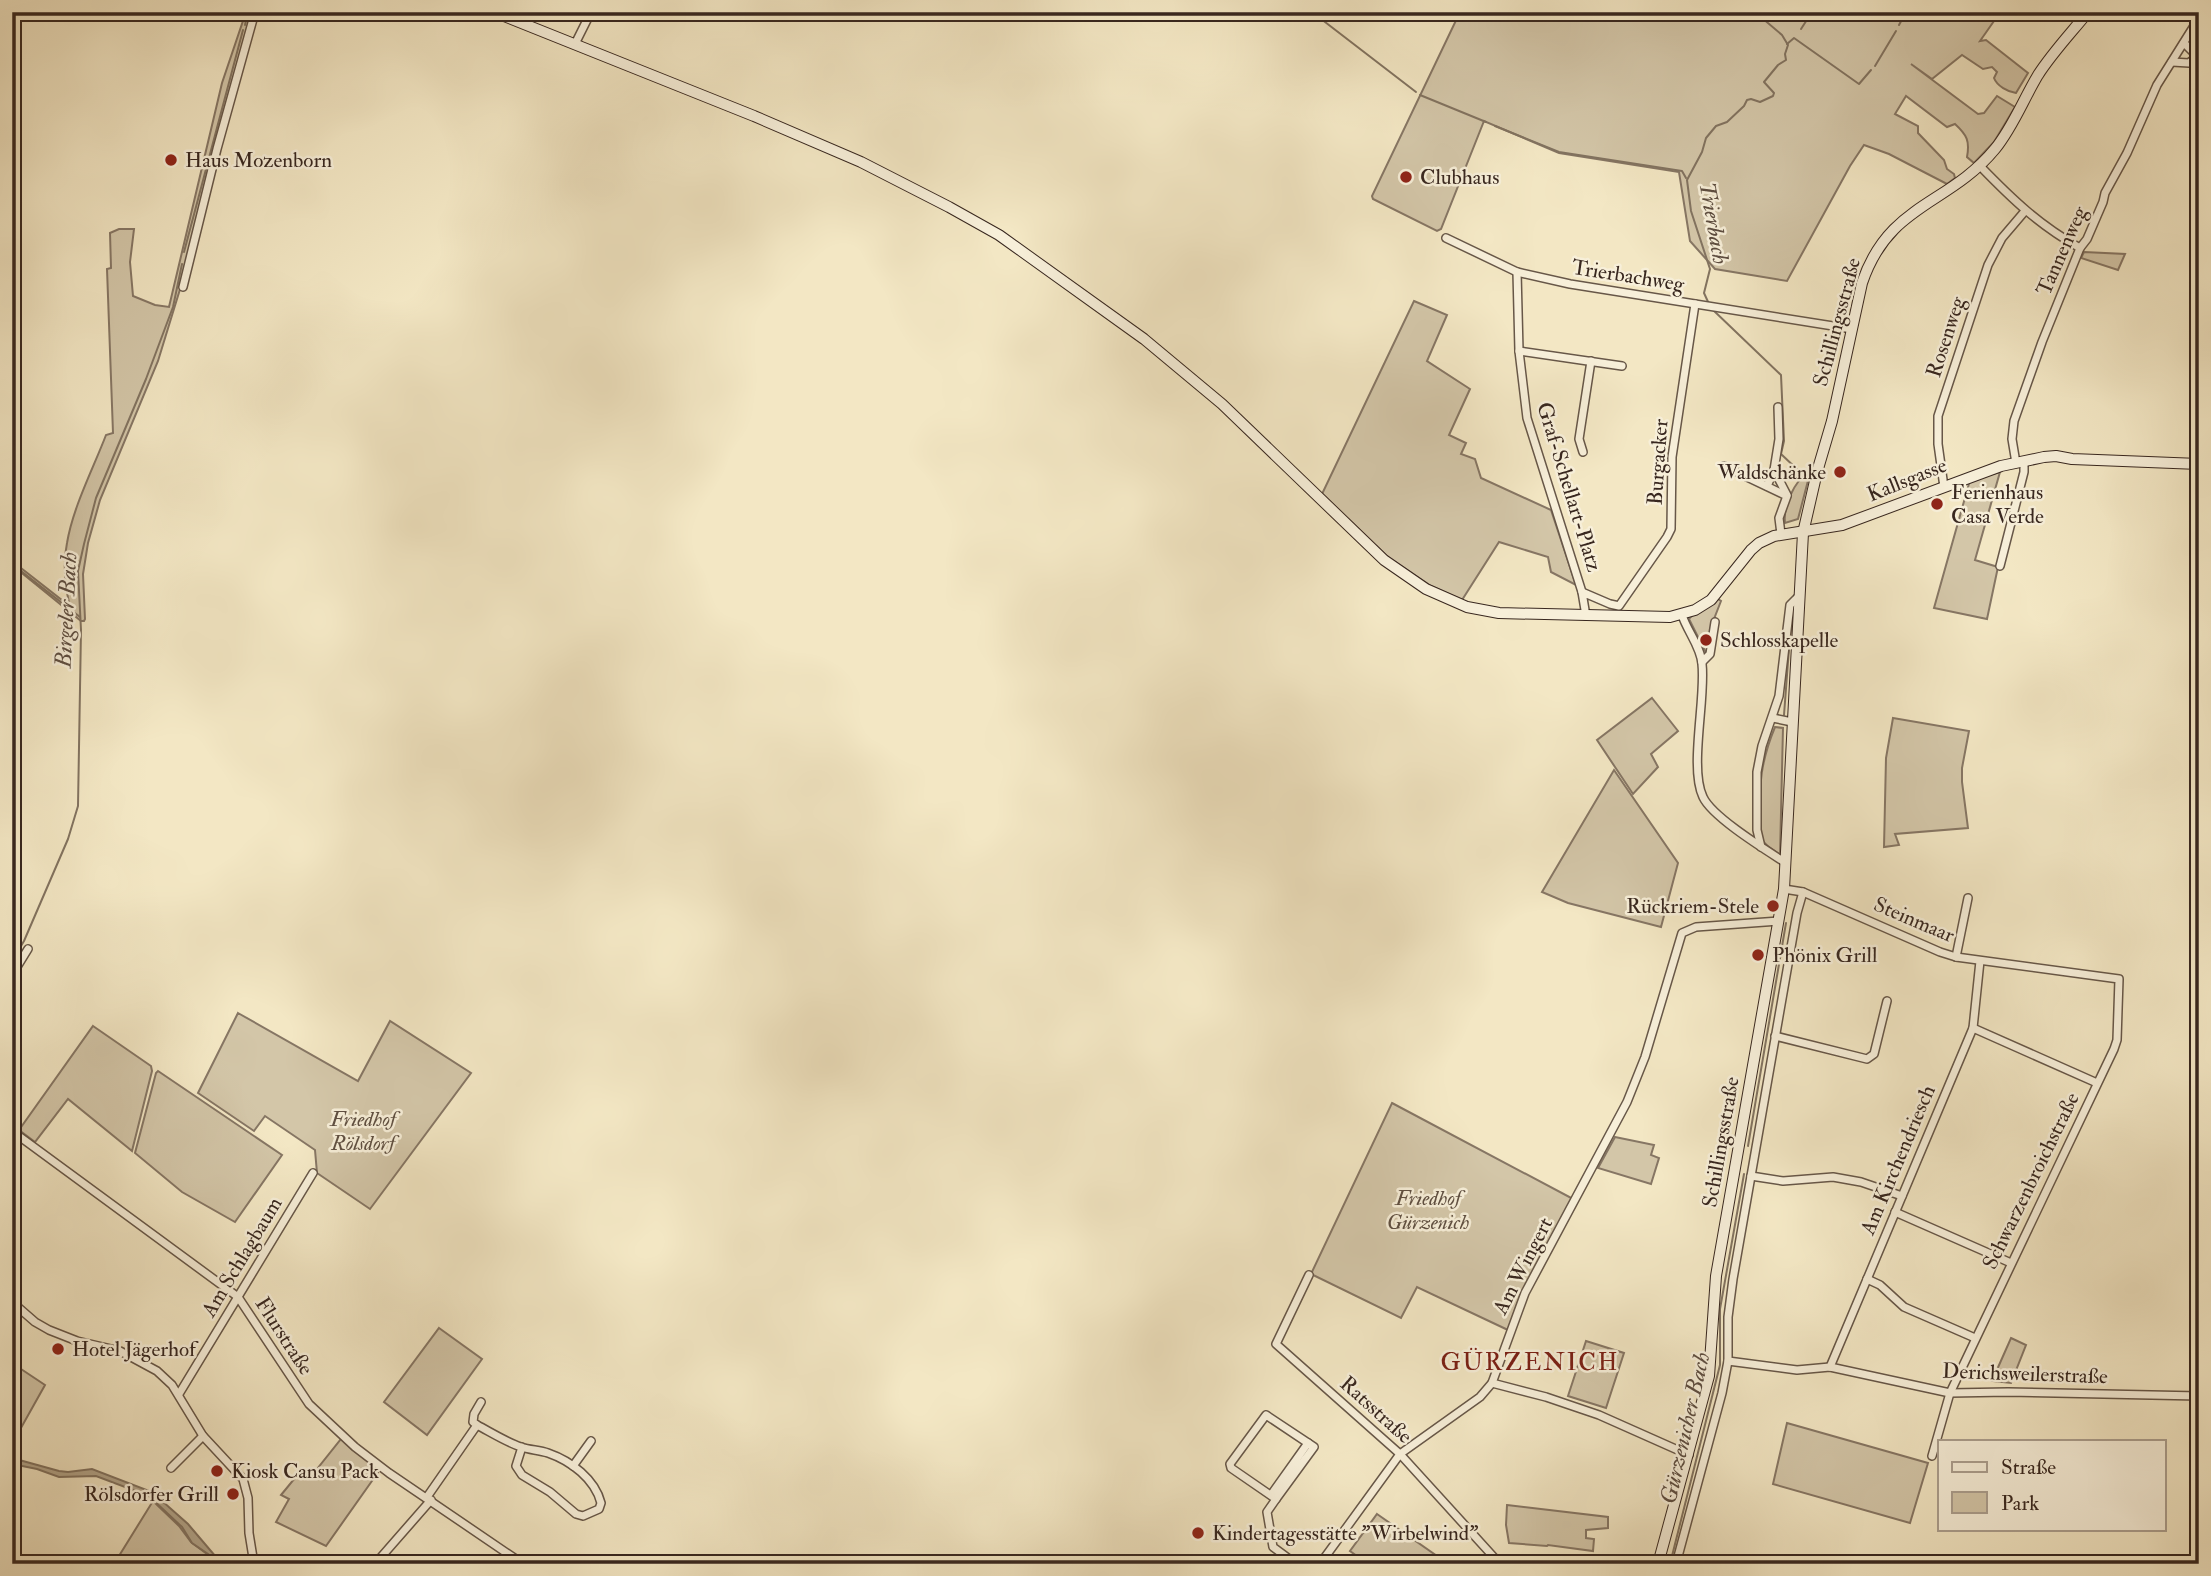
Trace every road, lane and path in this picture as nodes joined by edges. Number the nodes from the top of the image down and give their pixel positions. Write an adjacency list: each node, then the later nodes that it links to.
1 (255, 12): 14 (street)
2 (494, 12): 7 (street)
3 (591, 12): 7 (street)
4 (2088, 12): 9 (street, Schillingsstraße)
5 (2199, 18): 6 (street, Tannenweg)
6 (2184, 43): 8 (street, Tannenweg); 8 (street, Tannenweg)
7 (575, 44): 35 (street)
8 (2172, 62): 12 (street, Tannenweg)
9 (1980, 166): 10 (street); 16 (street, Schillingsstraße)
10 (2025, 211): 12 (street); 27 (street, Rosenweg)
11 (1447, 238): 13 (street, Trierbachweg)
12 (2080, 248): 22 (street, Tannenweg)
13 (1517, 272): 15 (street, Trierbachweg); 17 (street, Graf-Schellart-Platz)
14 (183, 287)
15 (1695, 304): 16 (street, Trierbachweg); 32 (street, Burgacker)
16 (1852, 329): 29 (street, Schillingsstraße)
17 (1519, 351): 18 (street); 32 (street, Graf-Schellart-Platz)
18 (1591, 361): 19 (street); 21 (street, Graf-Schellart-Platz)
19 (1622, 366)
20 (1778, 407): 25 (street)
21 (1583, 453)
22 (2020, 462): 23 (street, Kallsgasse); 27 (street, Kallsgasse); 31 (street, Tannenweg)
23 (2199, 464)
24 (1724, 466): 26 (street)
25 (1774, 470): 26 (street); 28 (street)
26 (1767, 486): 28 (street)
27 (1944, 486): 29 (street, Kallsgasse)
28 (1788, 493): 30 (street)
29 (1803, 533): 30 (street, Kallsgasse); 33 (street, Schillingsstraße)
30 (1781, 534): 34 (street)
31 (2000, 566)
32 (1582, 592): 35 (street, Graf-Schellart-Platz)
33 (1799, 596): 38 (street, Schillingsstraße); 39 (street, Schillingsstraße)
34 (1682, 615): 35 (street); 37 (street)
35 (1586, 616)
36 (1715, 622): 37 (street)
37 (1702, 662): 40 (street)
38 (1773, 718): 39 (street); 40 (street, Schillingsstraße)
39 (1792, 722): 41 (street, Schillingsstraße)
40 (1762, 848): 41 (street)
41 (1786, 863): 42 (street, Schillingsstraße)
42 (1784, 889): 43 (street, Steinmaar); 45 (street, Schillingsstraße)
43 (1803, 892): 47 (street, Steinmaar); 53 (street, Schillingsstraße)
44 (1968, 898): 47 (street)
45 (1779, 922): 68 (street, Am Wingert); 78 (street, Schillingsstraße)
46 (28, 949): 49 (street)
47 (1956, 957): 48 (street, Steinmaar)
48 (1980, 961): 50 (street, Steinmaar); 52 (street, Am Kirchendriesch)
49 (12, 975)
50 (2119, 979): 54 (street, Schwarzenbroichstraße)
51 (1887, 1001): 53 (street)
52 (1973, 1028): 54 (street); 58 (street, Am Kirchendriesch)
53 (1775, 1036): 57 (street, Schillingsstraße)
54 (2097, 1083): 60 (street, Schwarzenbroichstraße)
55 (12, 1130): 63 (street, Flurstraße)
56 (313, 1172): 63 (street, Am Schlagbaum)
57 (1751, 1176): 58 (street); 66 (street, Schillingsstraße)
58 (1902, 1196): 59 (street, Am Kirchendriesch)
59 (1895, 1212): 60 (street); 62 (street, Am Kirchendriesch)
60 (2011, 1263): 65 (street, Schwarzenbroichstraße)
61 (1309, 1275): 77 (street, Ratsstraße)
62 (1867, 1279): 65 (street); 67 (street, Am Kirchendriesch)
63 (238, 1297): 70 (street, Am Schlagbaum); 83 (street, Flurstraße)
64 (12, 1302): 70 (street)
65 (1975, 1338): 69 (street, Schwarzenbroichstraße)
66 (1728, 1361): 67 (street, Derichsweilerstraße); 91 (street, Schillingsstraße)
67 (1830, 1367): 69 (street, Derichsweilerstraße)
68 (1492, 1383): 77 (street, Am Wingert); 78 (street)
69 (1950, 1393): 71 (street, Derichsweilerstraße); 79 (street, Schwarzenbroichstraße)
70 (179, 1394): 74 (street)
71 (2199, 1396)
72 (481, 1402): 73 (street)
73 (477, 1425): 76 (street); 83 (street)
74 (203, 1436): 81 (street); 84 (street)
75 (591, 1441): 80 (street)
76 (522, 1447): 80 (street); 80 (street)
77 (1401, 1454): 88 (street, Am Wingert); 89 (street, Ratsstraße)
78 (1689, 1455): 90 (street, Schillingsstraße)
79 (1932, 1456)
80 (573, 1466)
81 (171, 1468)
82 (1274, 1497): 82 (street); 87 (street)
83 (429, 1499): 85 (street); 86 (street, Flurstraße)
84 (254, 1564)
85 (374, 1564)
86 (523, 1564)
87 (1296, 1564)
88 (1320, 1564)
89 (1500, 1564)
90 (1658, 1564)
91 (1676, 1564)

